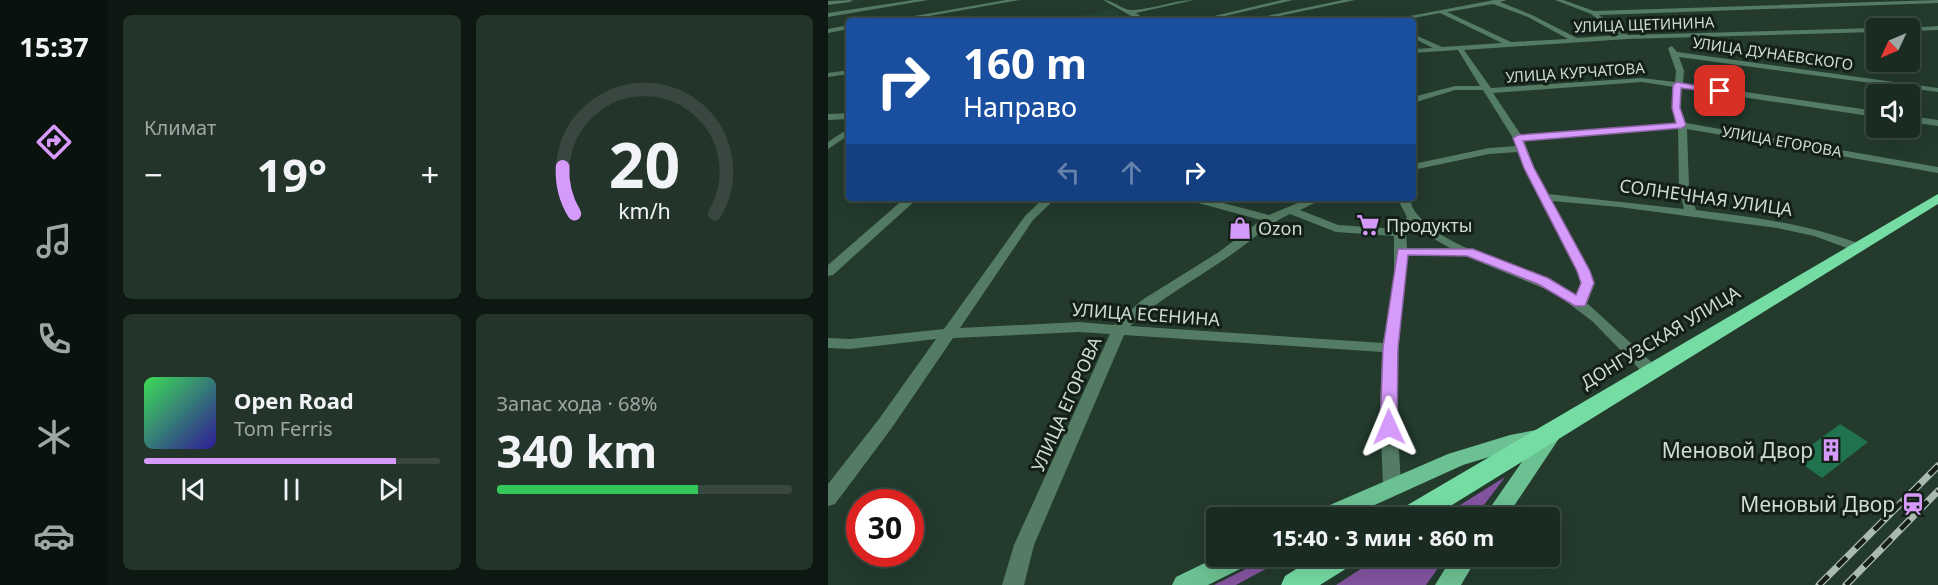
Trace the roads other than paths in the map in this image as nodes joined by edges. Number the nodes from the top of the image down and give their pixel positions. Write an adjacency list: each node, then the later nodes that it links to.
1 (850, 0): 14 (street)
2 (925, 0): 20 (street)
3 (955, 0): 15 (street)
4 (1017, 0): 15 (street)
5 (1106, 0): 18 (street)
6 (1191, 0): 18 (street)
7 (1290, 0): 21 (street)
8 (1352, 0): 26 (street)
9 (1504, 0): 13 (street)
10 (1558, 0): 19 (street)
11 (1712, 0): 16 (street)
12 (1937, 1): 16 (street)
13 (1494, 2): 17 (street); 36 (street)
14 (828, 3)
15 (964, 8): 22 (street)
16 (1621, 10): 19 (street)
17 (1440, 11): 27 (street); 37 (street)
18 (1129, 13): 23 (street)
19 (1593, 13): 34 (street)
20 (828, 15)
21 (1227, 15): 24 (street); 25 (street)
22 (906, 18)
23 (1139, 18)
24 (1212, 18)
25 (1236, 18)
26 (1259, 18)
27 (1403, 18)
28 (846, 28): 32 (street)
29 (1938, 28): 30 (street)
30 (1920, 29)
31 (1866, 30): 35 (street, УЛИЦА ЩЕТИНИНА)
32 (828, 31)
33 (1416, 37): 38 (street)
34 (1627, 37): 35 (street, УЛИЦА ЩЕТИНИНА); 36 (street, УЛИЦА ЩЕТИНИНА)
35 (1662, 37): 41 (street)
36 (1575, 40): 37 (street, УЛИЦА ЩЕТИНИНА)
37 (1509, 44): 39 (street, УЛИЦА ЩЕТИНИНА)
38 (1438, 47): 39 (street, УЛИЦА ЩЕТИНИНА); 40 (street, УЛИЦА ЩЕТИНИНА)
39 (1459, 47): 45 (street)
40 (1416, 51)
41 (1676, 54): 44 (street); 46 (street, УЛИЦА ДУНАЕВСКОГО)
42 (846, 72): 43 (street)
43 (828, 75)
44 (1677, 85): 45 (street, УЛИЦА КУРЧАТОВА); 48 (street, УЛИЦА КУРЧАТОВА); 53 (street)
45 (1486, 87): 47 (street, УЛИЦА КУРЧАТОВА); 55 (street)
46 (1938, 90)
47 (1416, 98)
48 (1866, 113)
49 (846, 116): 50 (street)
50 (828, 117)
51 (1920, 120): 52 (street)
52 (1938, 123)
53 (1682, 125): 55 (street, УЛИЦА ЕГОРОВА); 59 (street, УЛИЦА ЕГОРОВА); 68 (street)
54 (846, 133): 56 (street)
55 (1518, 138): 57 (street)
56 (828, 146)
57 (1522, 149): 58 (street); 60 (street)
58 (1416, 166)
59 (1938, 170)
60 (1545, 197): 68 (street, СОЛНЕЧНАЯ УЛИЦА); 76 (street)
61 (1938, 198): 72 (highway, ДОНГУЗСКАЯ УЛИЦА)
62 (909, 201): 75 (street)
63 (1047, 201): 78 (street)
64 (1202, 201): 69 (street)
65 (1312, 201): 67 (street, УЛИЦА ЕГОРОВА)
66 (1404, 201): 70 (street)
67 (1289, 210): 69 (street, УЛИЦА ЕГОРОВА); 71 (street)
68 (1691, 213): 72 (street, СОЛНЕЧНАЯ УЛИЦА)
69 (1270, 219): 77 (street, УЛИЦА ЕГОРОВА)
70 (1411, 219): 71 (street); 74 (street)
71 (1400, 233): 73 (street)
72 (1858, 248): 81 (highway, ДОНГУЗСКАЯ УЛИЦА)
73 (1402, 252): 74 (street); 80 (street)
74 (1468, 252): 76 (street)
75 (828, 272)
76 (1580, 303): 81 (street)
77 (1119, 328): 78 (street, УЛИЦА ЕСЕНИНА); 80 (street, УЛИЦА ЕСЕНИНА); 91 (street, УЛИЦА ЕГОРОВА)
78 (950, 333): 79 (street, УЛИЦА ЕСЕНИНА); 84 (street)
79 (828, 343)
80 (1390, 348): 83 (street)
81 (1652, 372): 82 (highway, ДОНГУЗСКАЯ УЛИЦА)
82 (1553, 432): 83 (main road); 86 (highway, ДОНГУЗСКАЯ УЛИЦА); 87 (main road)
83 (1392, 485): 85 (main road)
84 (828, 498)
85 (1347, 507)
86 (1427, 507)
87 (1502, 507)
88 (1221, 567): 92 (main road)
89 (1324, 567): 93 (highway)
90 (1459, 567): 94 (main road)
91 (1013, 585)
92 (1184, 585)
93 (1295, 585)
94 (1446, 585)

